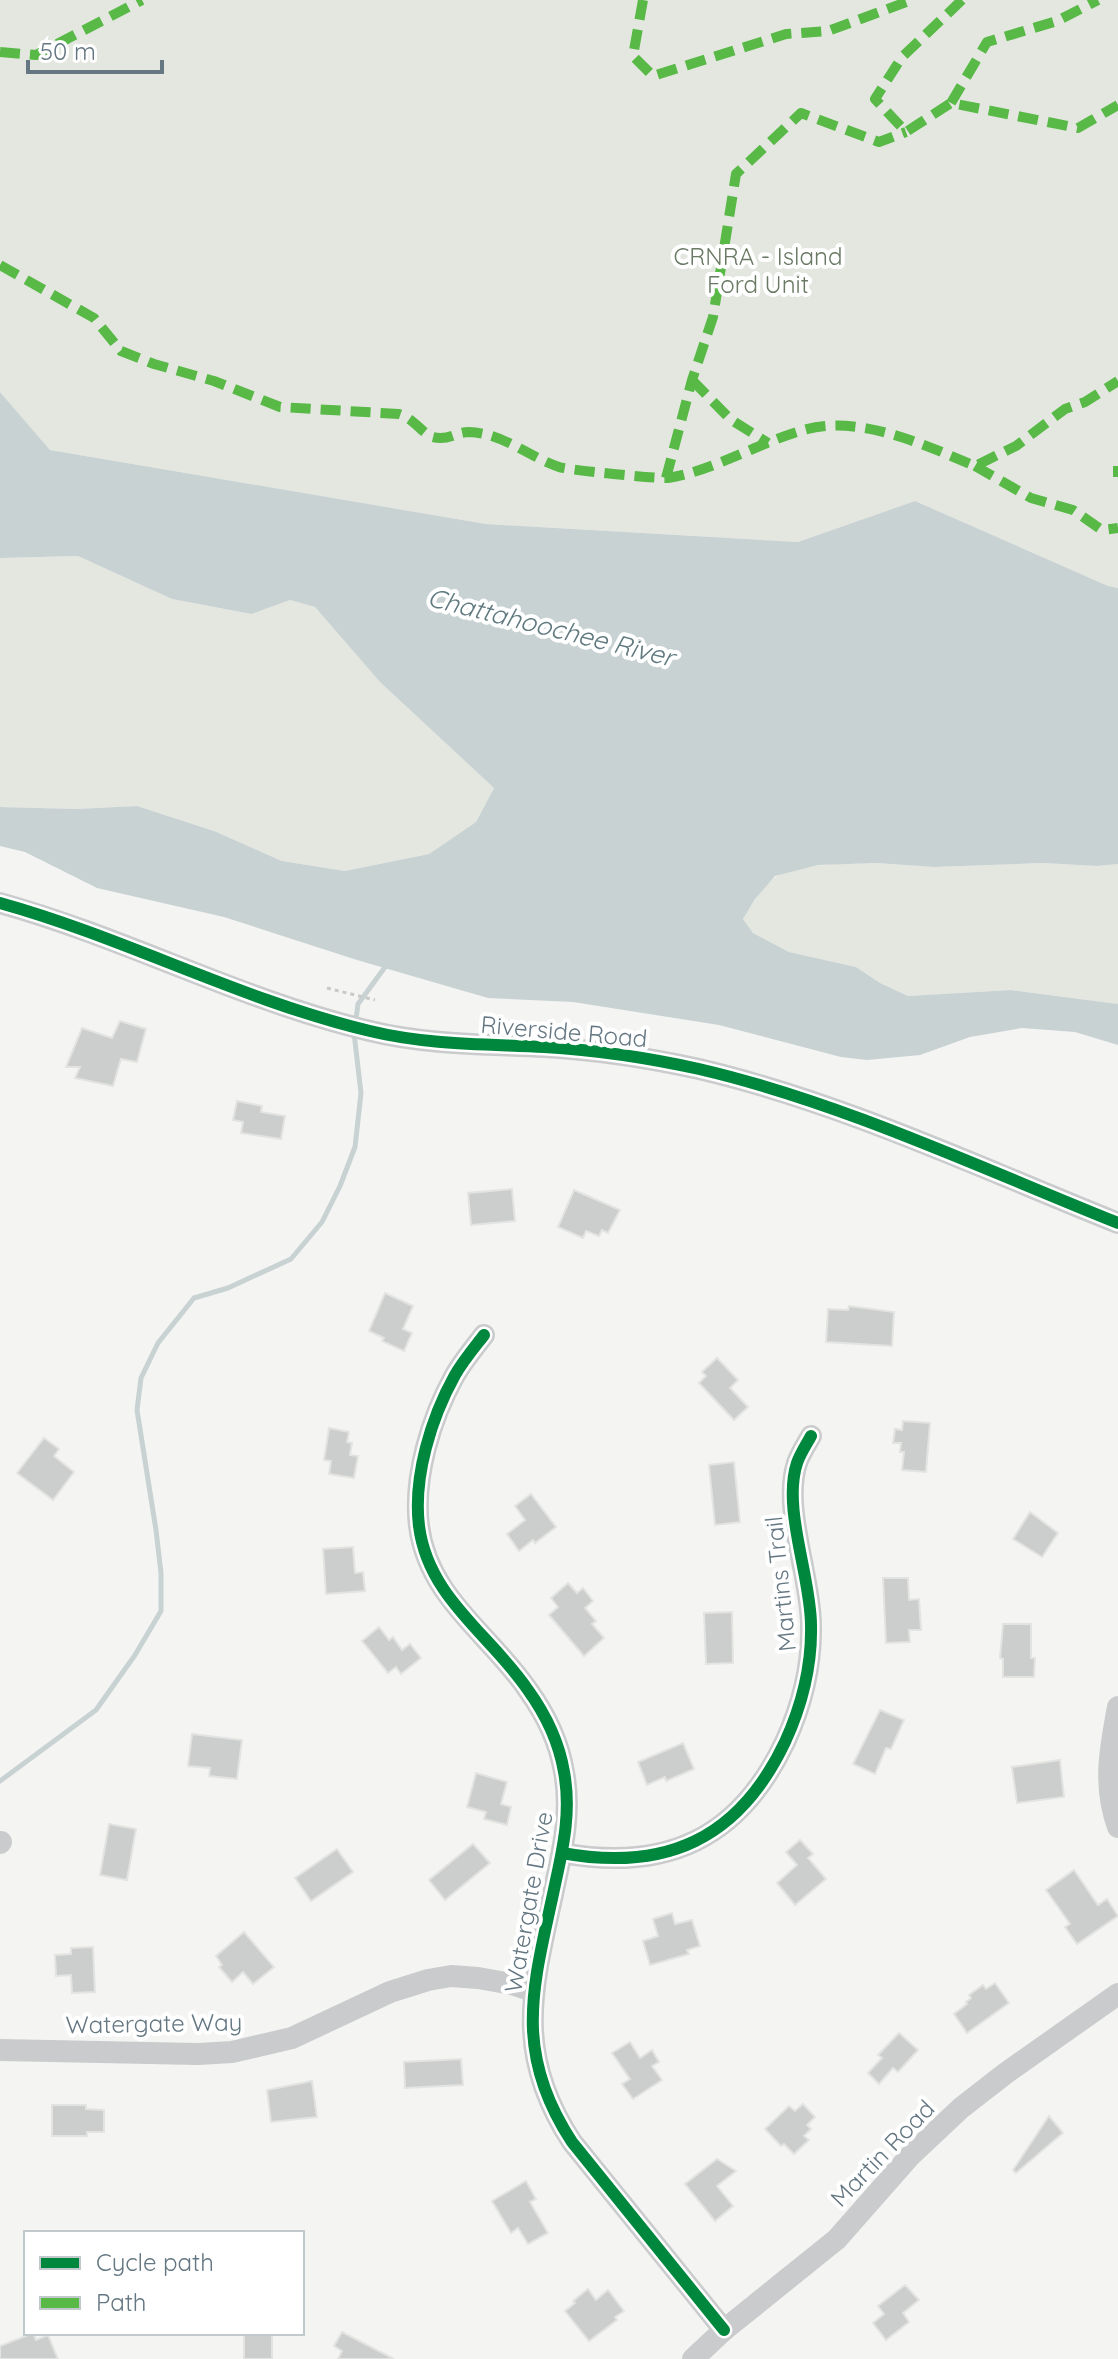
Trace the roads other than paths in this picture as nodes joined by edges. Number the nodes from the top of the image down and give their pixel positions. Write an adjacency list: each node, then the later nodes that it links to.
1 (0, 903): 2 (street, Riverside Road)
2 (1118, 1223)
3 (484, 1335): 7 (street, Watergate Drive)
4 (811, 1436): 7 (street, Martins Trail)
5 (1118, 1707): 6 (street)
6 (1118, 1827)
7 (562, 1853): 8 (street, Watergate Drive)
8 (533, 1991): 10 (street, Watergate Way); 11 (street, Watergate Drive)
9 (1118, 1994): 11 (street, Martin Road)
10 (0, 2050)
11 (724, 2330): 12 (street, Martin Road)
12 (693, 2359)

